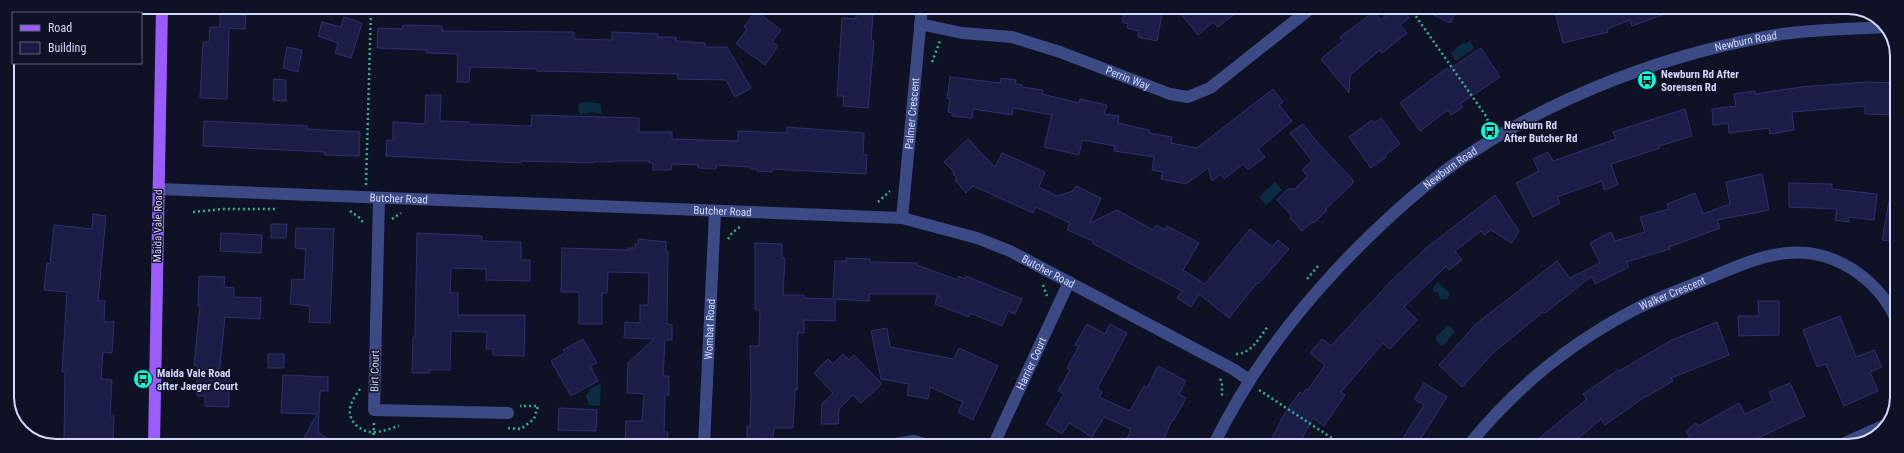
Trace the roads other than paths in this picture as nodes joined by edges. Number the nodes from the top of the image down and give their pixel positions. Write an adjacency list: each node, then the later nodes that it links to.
1 (162, 14): 6 (main road, Maida Vale Road)
2 (921, 14): 4 (street, Palmer Crescent)
3 (1303, 14): 4 (street, Perrin Way)
4 (920, 24): 9 (street, Palmer Crescent)
5 (1878, 27): 12 (street, Newburn Road)
6 (159, 189): 7 (street, Butcher Road); 16 (main road, Maida Vale Road)
7 (380, 199): 8 (street, Butcher Road); 13 (street, Birt Court)
8 (714, 212): 9 (street, Butcher Road); 17 (street, Wombat Road)
9 (902, 218): 10 (street, Butcher Road)
10 (1069, 282): 12 (street, Butcher Road); 18 (street, Harrier Court)
11 (1890, 306): 20 (street, Walker Crescent)
12 (1249, 380): 19 (street, Newburn Road)
13 (508, 413)
14 (1872, 431): 15 (street)
15 (1856, 438)
16 (154, 439)
17 (704, 439)
18 (996, 439)
19 (1216, 439)
20 (1473, 439)

